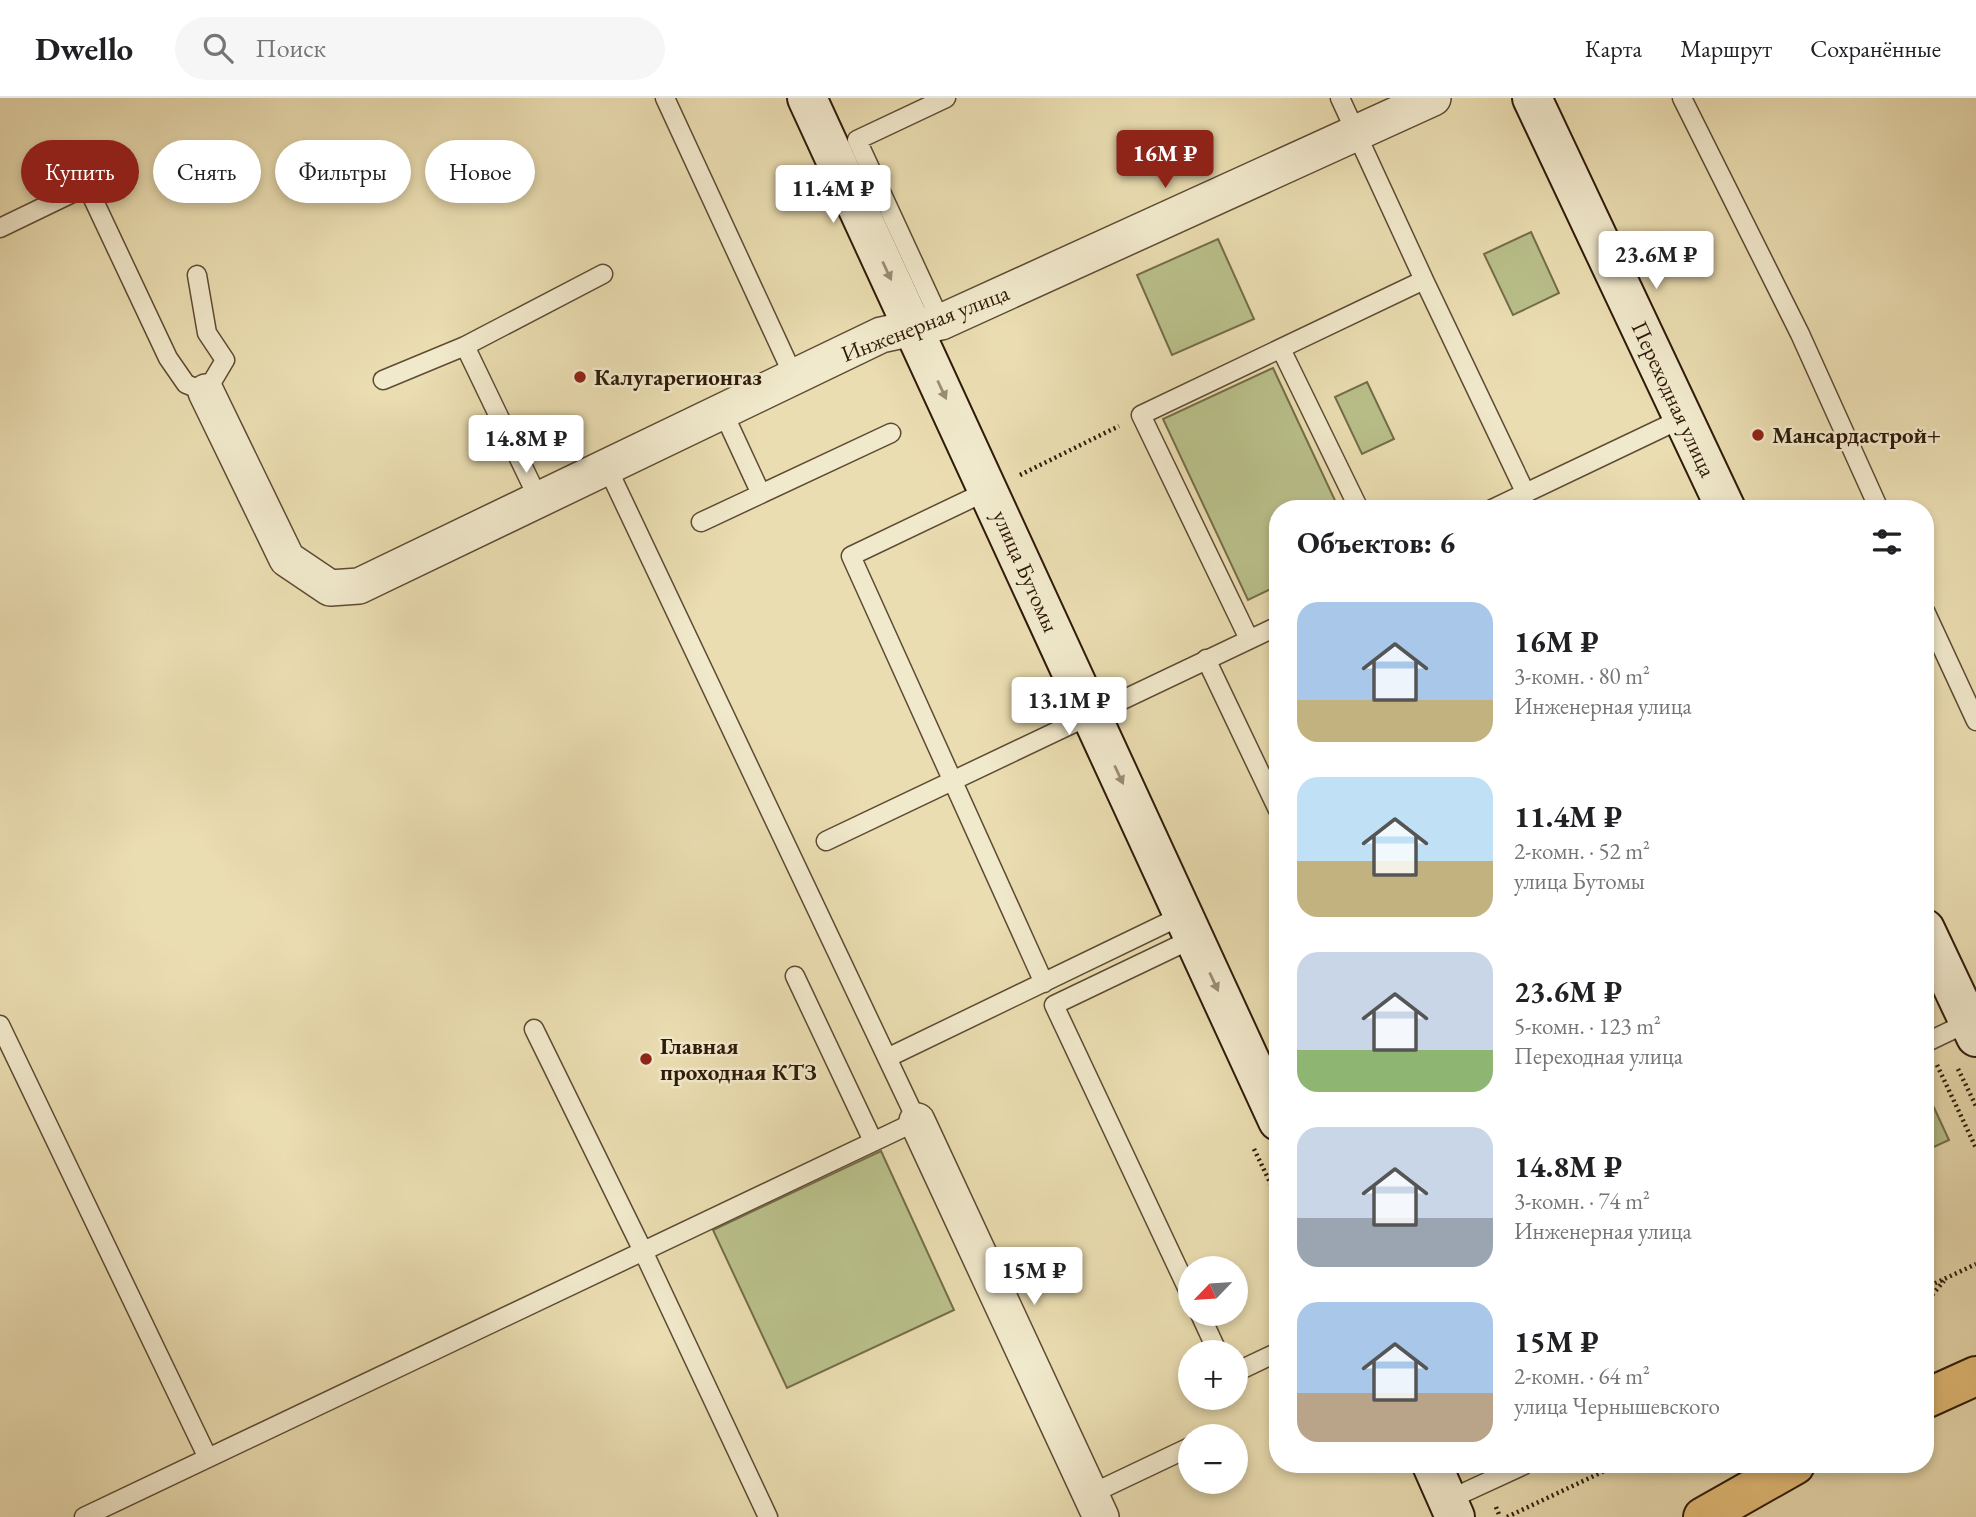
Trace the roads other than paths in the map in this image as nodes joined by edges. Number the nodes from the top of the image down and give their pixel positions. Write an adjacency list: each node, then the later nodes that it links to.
1 (665, 98): 16 (lane)
2 (807, 98): 13 (street, улица Бутомы, one-way to 13)
3 (946, 98): 13 (lane)
4 (1340, 98): 8 (lane)
5 (1433, 98): 8 (street, Инженерная улица)
6 (1532, 98): 20 (street, Переходная улица)
7 (1682, 98): 30 (lane)
8 (1357, 134): 12 (lane); 13 (street, Инженерная улица)
9 (0, 228): 18 (lane)
10 (603, 274): 14 (lane)
11 (197, 275): 18 (lane)
12 (1424, 280): 15 (lane); 25 (lane)
13 (927, 325): 16 (street, Инженерная улица); 23 (street, улица Бутомы, one-way to 23)
14 (465, 345): 17 (lane); 26 (lane)
15 (1281, 348): 27 (lane); 34 (lane)
16 (794, 377): 19 (street, Инженерная улица)
17 (383, 380)
18 (206, 392): 26 (street, Инженерная улица)
19 (723, 412): 22 (street, Инженерная улица); 24 (lane)
20 (1683, 418): 25 (lane); 29 (street, Переходная улица)
21 (891, 433): 24 (lane)
22 (607, 467): 26 (street, Инженерная улица); 49 (lane)
23 (1001, 484): 36 (street, улица Бутомы); 38 (lane)
24 (761, 494): 31 (lane)
25 (1526, 494): 28 (lane)
26 (539, 499)
27 (1355, 500)
28 (1512, 500)
29 (1722, 500)
30 (1875, 500)
31 (701, 522)
32 (1269, 630): 34 (lane)
33 (1934, 631): 37 (lane)
34 (1249, 639): 35 (lane)
35 (1206, 659): 36 (lane); 39 (lane)
36 (1091, 713): 38 (lane); 41 (street, улица Бутомы, one-way to 41)
37 (1976, 722)
38 (953, 780): 40 (lane); 44 (lane)
39 (1269, 791)
40 (825, 841)
41 (1189, 927): 44 (lane); 50 (street, улица Бутомы, one-way to 50); 54 (lane)
42 (1934, 948): 47 (street)
43 (795, 976): 52 (lane)
44 (1044, 983): 49 (lane)
45 (0, 1025): 60 (lane)
46 (534, 1029): 53 (lane)
47 (1972, 1029): 48 (lane)
48 (1934, 1040)
49 (887, 1058): 51 (lane)
50 (1269, 1092)
51 (917, 1121): 52 (lane); 64 (street)
52 (873, 1141): 53 (lane)
53 (643, 1251): 60 (lane); 68 (lane)
54 (1178, 1268)
55 (1269, 1356): 56 (lane)
56 (1248, 1366)
57 (1976, 1376): 58 (main road)
58 (1934, 1395)
59 (1178, 1455): 64 (lane)
60 (208, 1458): 67 (lane)
61 (1436, 1473): 65 (street)
62 (1510, 1473): 65 (lane)
63 (1785, 1473): 66 (main road)
64 (1096, 1506)
65 (1451, 1508)
66 (1740, 1508): 69 (main road)
67 (84, 1517)
68 (768, 1517)
69 (1703, 1517)

